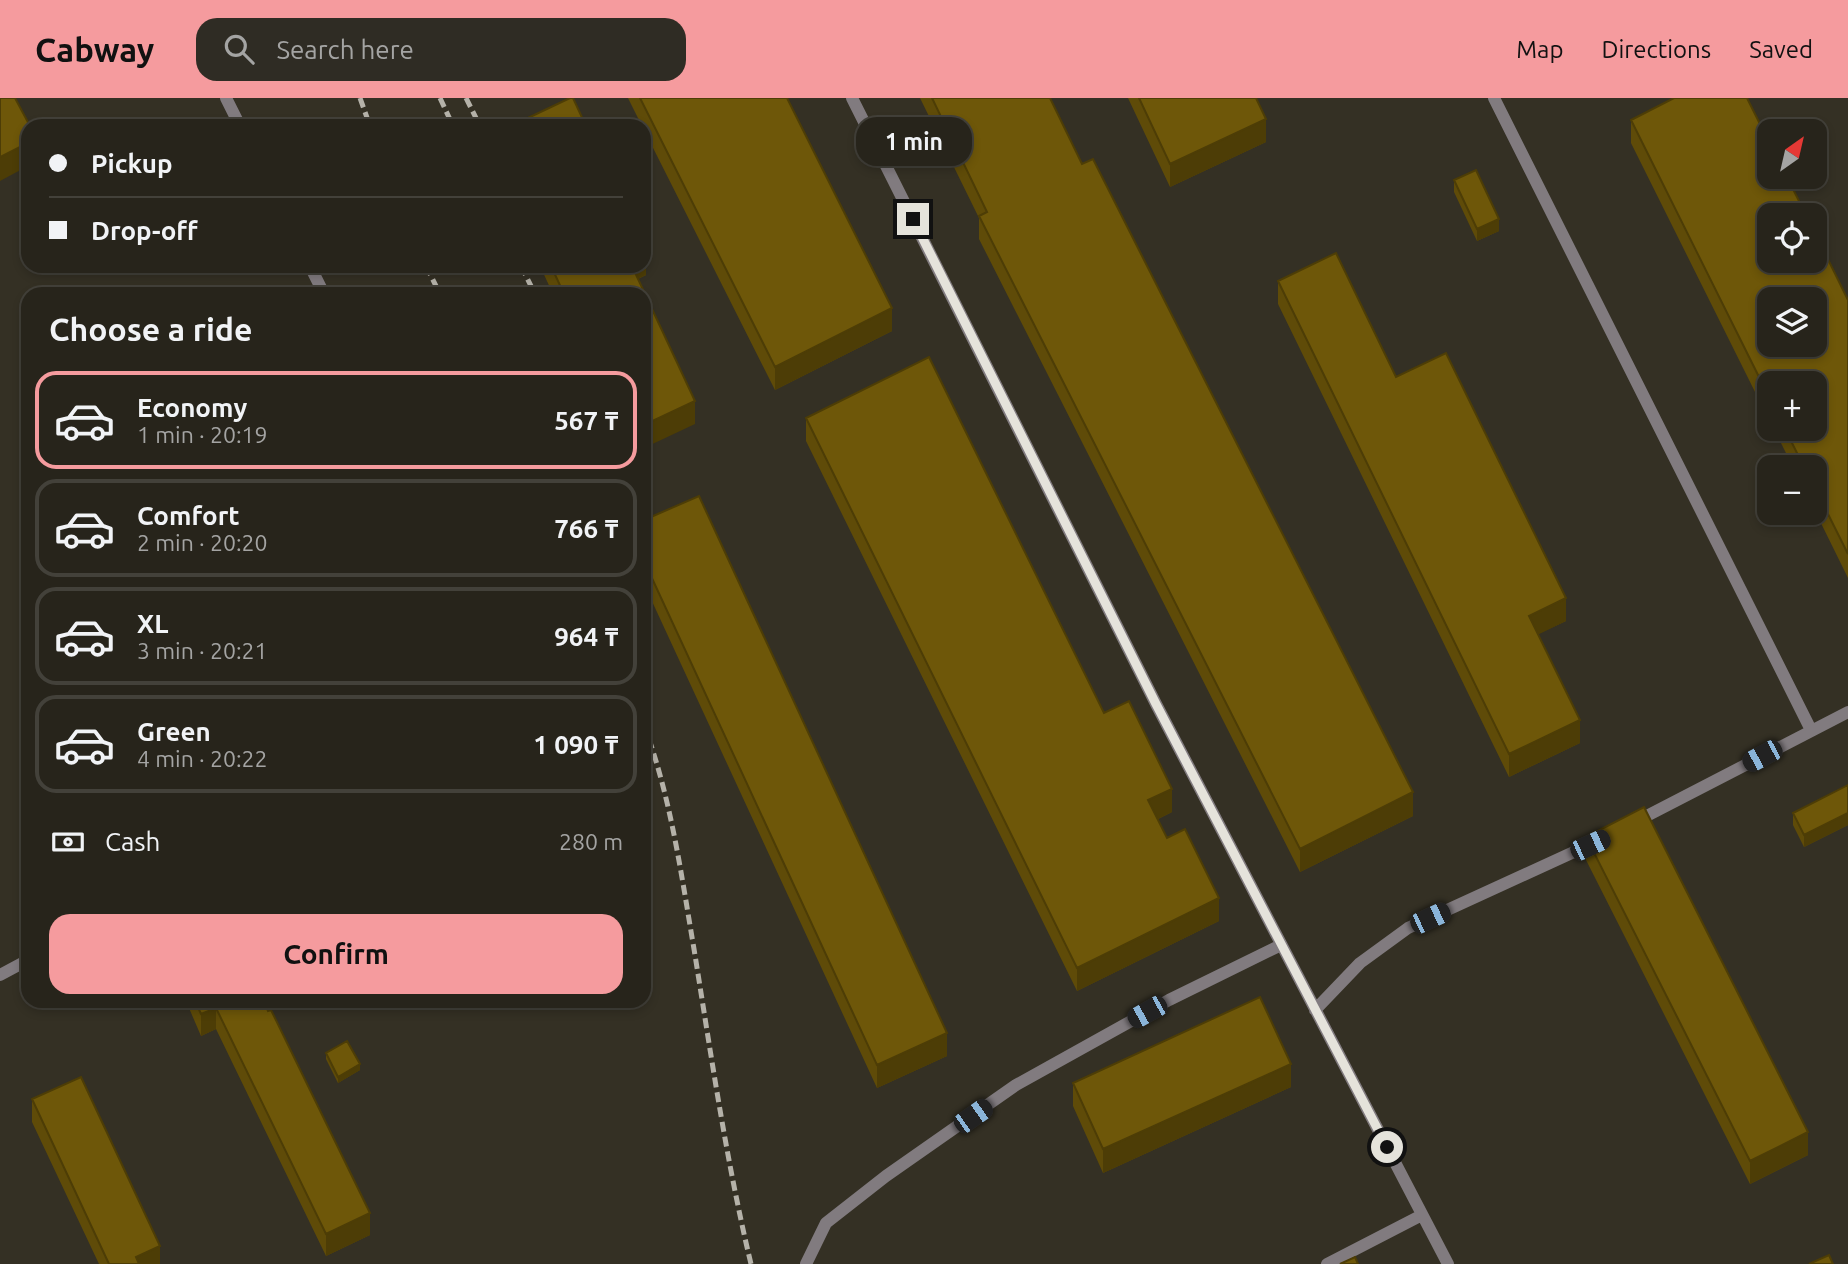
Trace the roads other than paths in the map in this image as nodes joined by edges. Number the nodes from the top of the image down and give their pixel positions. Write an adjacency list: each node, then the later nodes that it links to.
1 (226, 98): 4 (lane)
2 (852, 98): 9 (lane)
3 (1494, 98): 6 (lane)
4 (236, 119)
5 (1848, 712): 6 (lane)
6 (1811, 730): 7 (lane)
7 (1627, 827)
8 (1614, 833): 12 (lane)
9 (1281, 945): 12 (lane); 14 (lane)
10 (21, 964): 11 (lane)
11 (0, 975)
12 (1315, 1010): 13 (lane)
13 (1422, 1216): 15 (lane); 16 (lane)
14 (806, 1264)
15 (1327, 1264)
16 (1448, 1264)

